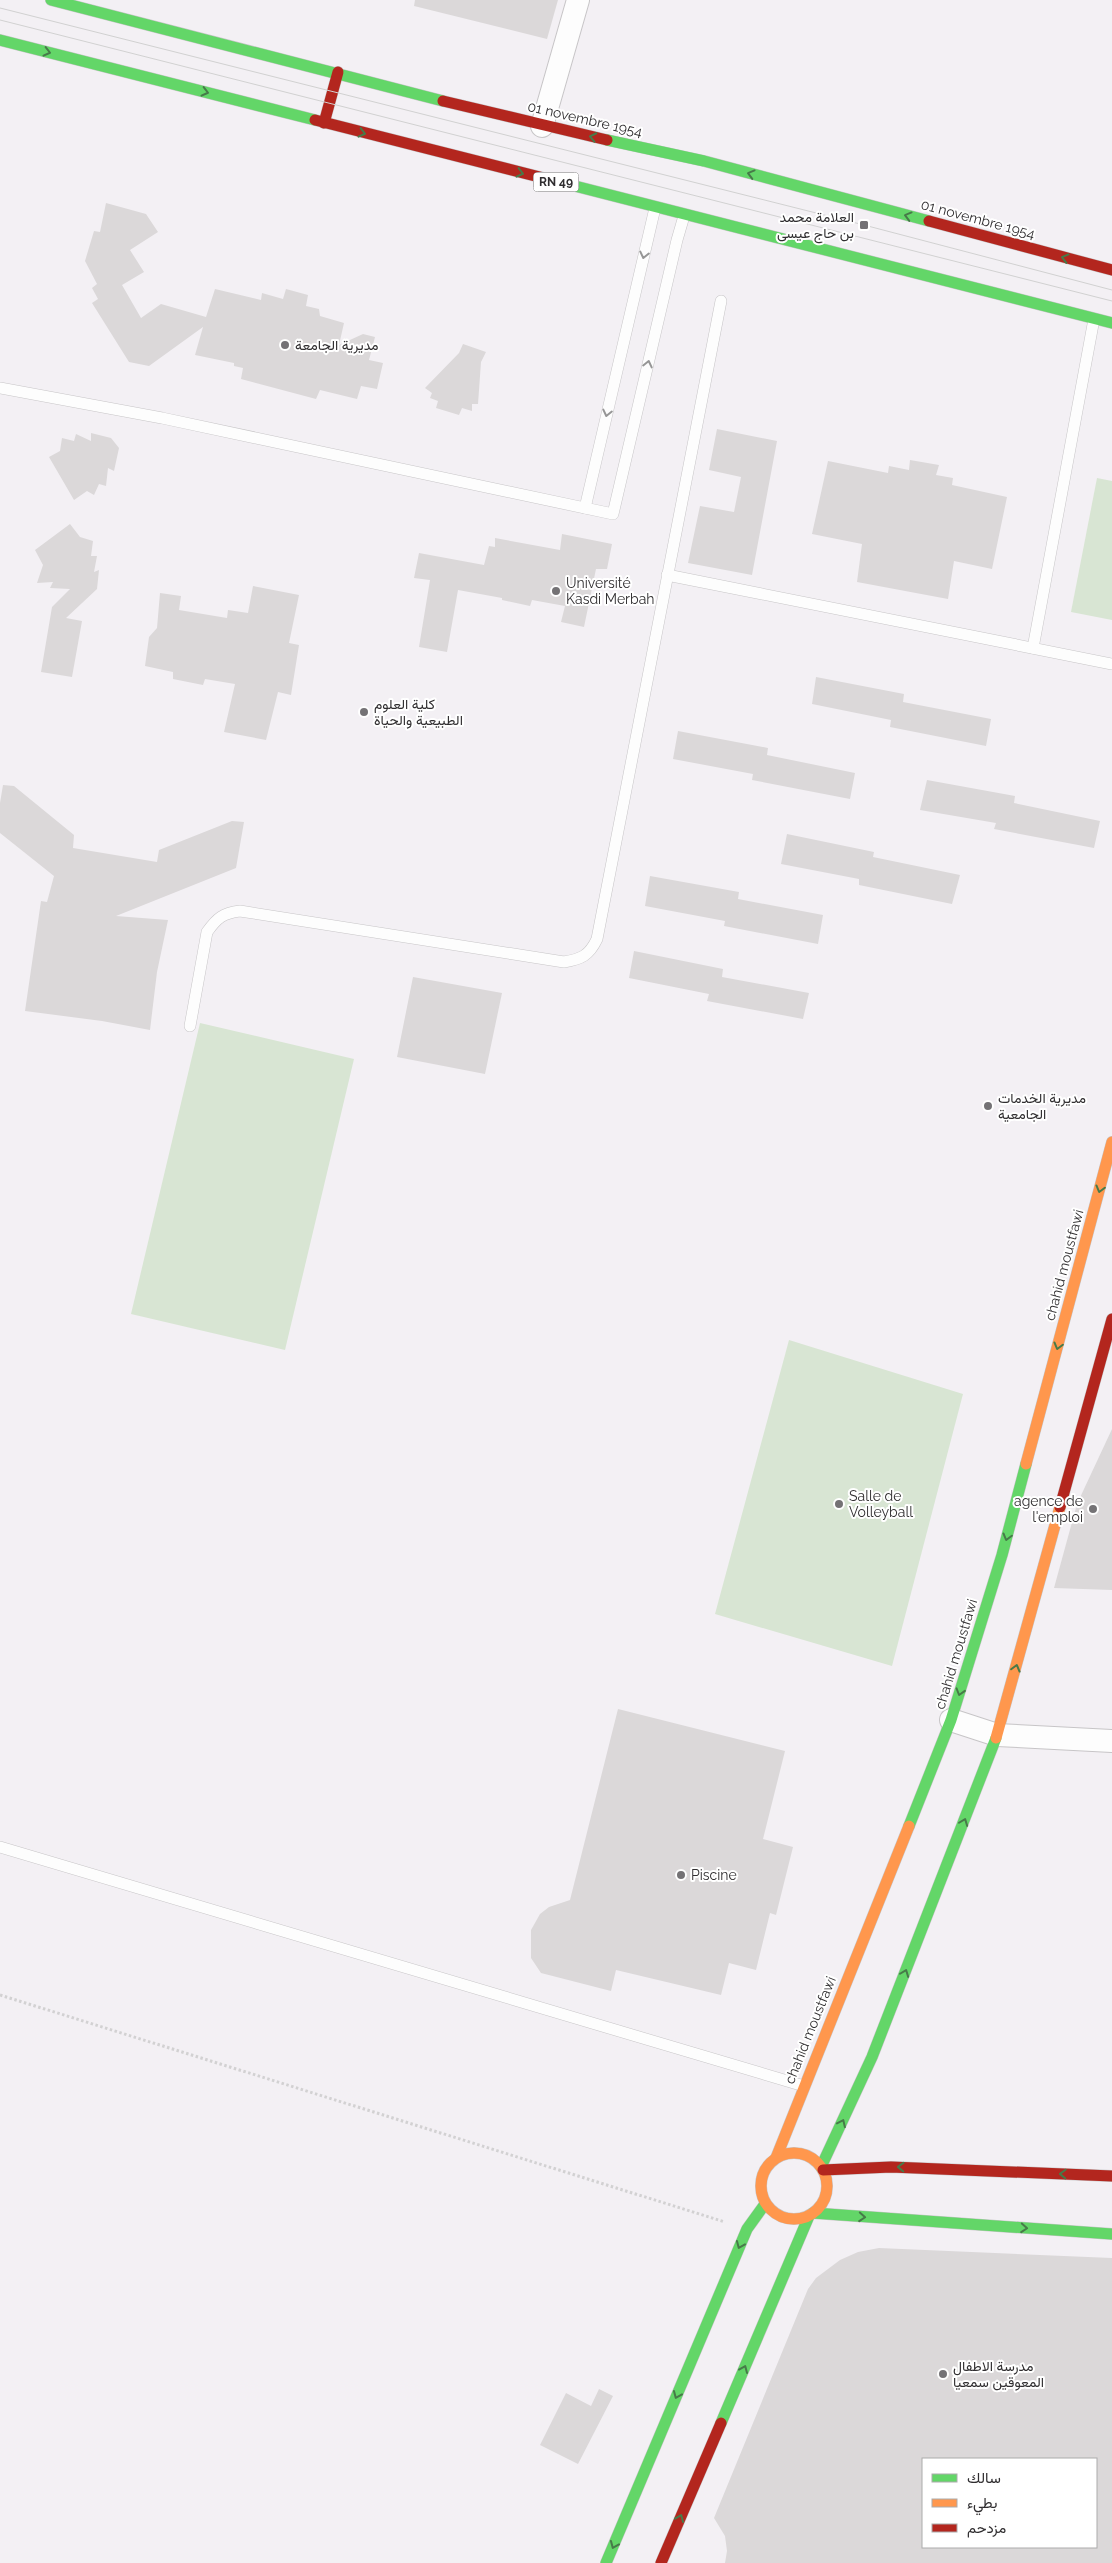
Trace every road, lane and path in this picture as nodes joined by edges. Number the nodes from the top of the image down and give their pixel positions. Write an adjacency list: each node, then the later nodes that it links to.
1 (51, 0): 4 (main road, 01 novembre 1954)
2 (578, 0): 6 (street)
3 (0, 40): 5 (main road, RN 49, one-way to 5)
4 (338, 72): 5 (main road); 6 (main road, 01 novembre 1954)
5 (324, 123): 7 (main road, RN 49, one-way to 7)
6 (542, 126): 9 (main road, 01 novembre 1954, one-way to 6)
7 (655, 208): 8 (main road, RN 49); 14 (lane, one-way to 14)
8 (684, 216): 11 (main road, RN 49); 14 (lane, one-way to 8)
9 (1112, 270)
10 (721, 301): 15 (lane)
11 (1094, 319): 12 (main road, RN 49); 16 (lane)
12 (1112, 323)
13 (0, 388): 14 (lane)
14 (585, 508)
15 (668, 575): 16 (lane); 18 (lane)
16 (1033, 648): 17 (lane)
17 (1112, 664)
18 (190, 1026)
19 (1112, 1142): 21 (main road, chahid moustfawi, one-way to 21)
20 (1112, 1319): 22 (main road, one-way to 20)
21 (951, 1720): 22 (street); 26 (main road, chahid moustfawi)
22 (997, 1735): 23 (street); 28 (main road, one-way to 22)
23 (1112, 1741)
24 (0, 1847): 26 (lane)
25 (0, 1995): 32 (path)
26 (804, 2086): 27 (main road, chahid moustfawi)
27 (776, 2158): 28 (main road); 30 (main road)
28 (822, 2168): 29 (main road, one-way to 28); 31 (main road)
29 (1112, 2176)
30 (765, 2204): 31 (main road); 32 (main road)
31 (811, 2215): 33 (main road, one-way to 33); 35 (main road, one-way to 31)
32 (747, 2229): 34 (main road, one-way to 34)
33 (1112, 2234)
34 (606, 2563)
35 (661, 2563)

